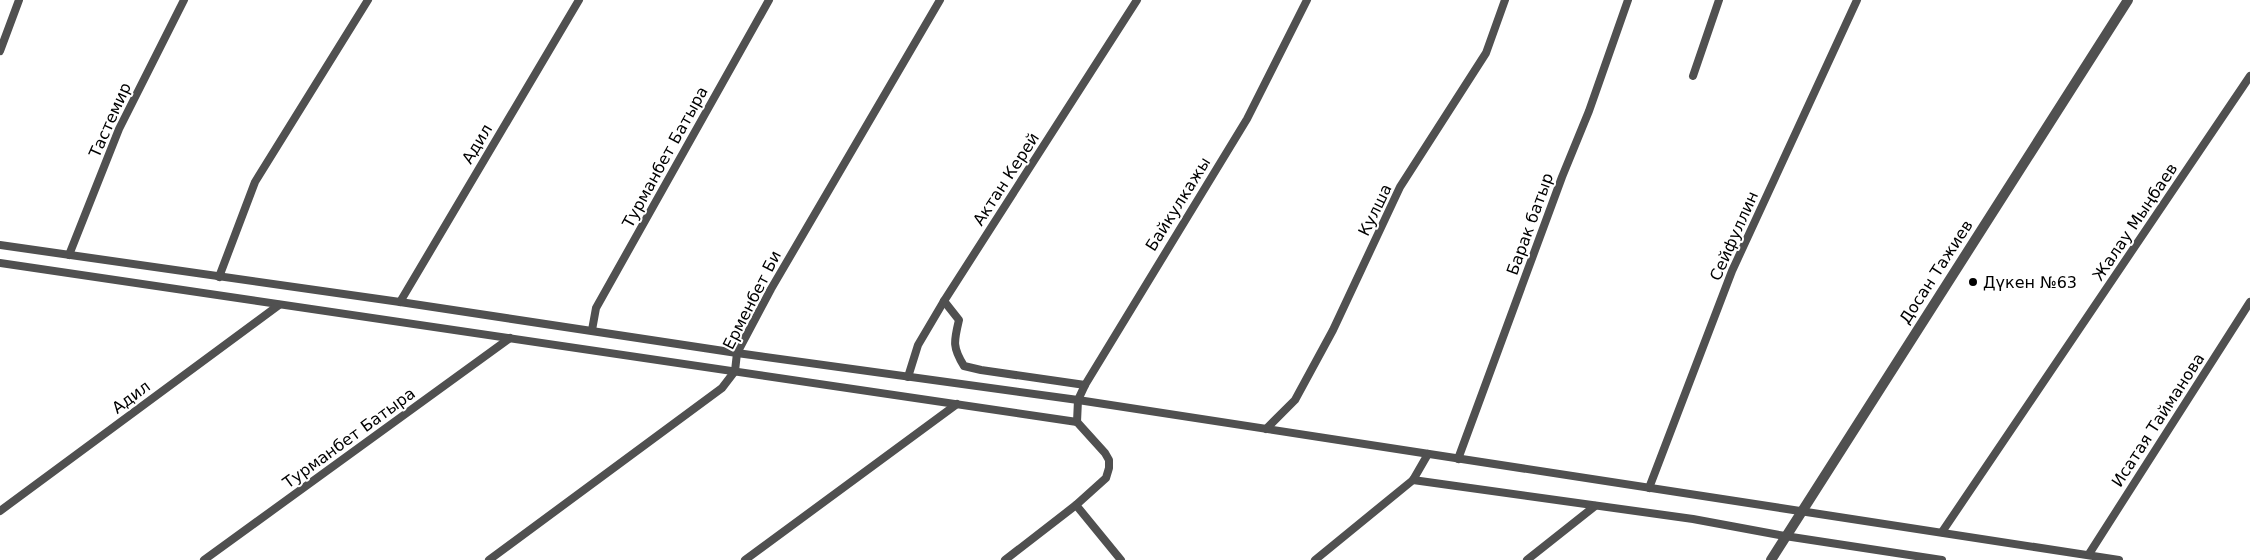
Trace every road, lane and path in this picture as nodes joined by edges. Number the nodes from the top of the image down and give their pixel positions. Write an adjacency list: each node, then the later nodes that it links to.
1 (19, 0): 14 (street)
2 (184, 0): 18 (street, Тастемир)
3 (368, 0): 20 (street)
4 (579, 0): 22 (street, Адил)
5 (769, 0): 25 (street, Турманбет Батыра)
6 (940, 0): 27 (street, Ерменбет Би)
7 (1137, 0): 21 (street, Актан Керей)
8 (1307, 0): 30 (street, Байкулкажы)
9 (1505, 0): 34 (street, Кулша)
10 (1628, 0): 36 (street, Барак батыр)
11 (1719, 0): 15 (street)
12 (1858, 0): 38 (street, Сейфуллин)
13 (2128, 0): 42 (street, Досан Тажиев)
14 (0, 51)
15 (1694, 76)
16 (2250, 76): 43 (street, Жалау Мыңбаев)
17 (0, 245): 18 (street)
18 (69, 255): 20 (street)
19 (0, 263): 24 (street)
20 (219, 277): 22 (street)
21 (944, 301): 29 (street, Актан Керей); 30 (street)
22 (400, 302): 25 (street)
23 (2250, 302): 45 (street, Исатая Тайманова)
24 (279, 305): 26 (street); 41 (street, Адил)
25 (592, 330): 27 (street)
26 (510, 338): 28 (street); 47 (street, Турманбет Батыра)
27 (737, 353): 28 (street, Ерменбет Би); 29 (street)
28 (735, 371): 32 (street); 48 (street, Ерменбет Би)
29 (908, 377): 31 (street)
30 (1085, 385): 31 (street, Байкулкажы)
31 (1078, 400): 33 (street, Байкулкажы); 34 (street)
32 (957, 404): 33 (street); 49 (street)
33 (1077, 422): 39 (street)
34 (1266, 429): 35 (street)
35 (1428, 454): 36 (street); 37 (street)
36 (1458, 458): 38 (street)
37 (1413, 480): 40 (street); 52 (street)
38 (1649, 488): 42 (street)
39 (1076, 505): 50 (street); 51 (street)
40 (1595, 506): 44 (street); 53 (street)
41 (0, 511)
42 (1801, 511): 43 (street); 44 (street, Досан Тажиев)
43 (1942, 532): 45 (street)
44 (1785, 536): 46 (street); 54 (street, Досан Тажиев)
45 (2089, 554): 56 (street)
46 (1925, 558): 55 (street)
47 (204, 560)
48 (489, 560)
49 (745, 560)
50 (1004, 560)
51 (1121, 560)
52 (1315, 560)
53 (1527, 560)
54 (1771, 560)
55 (1942, 560)
56 (2119, 560)

